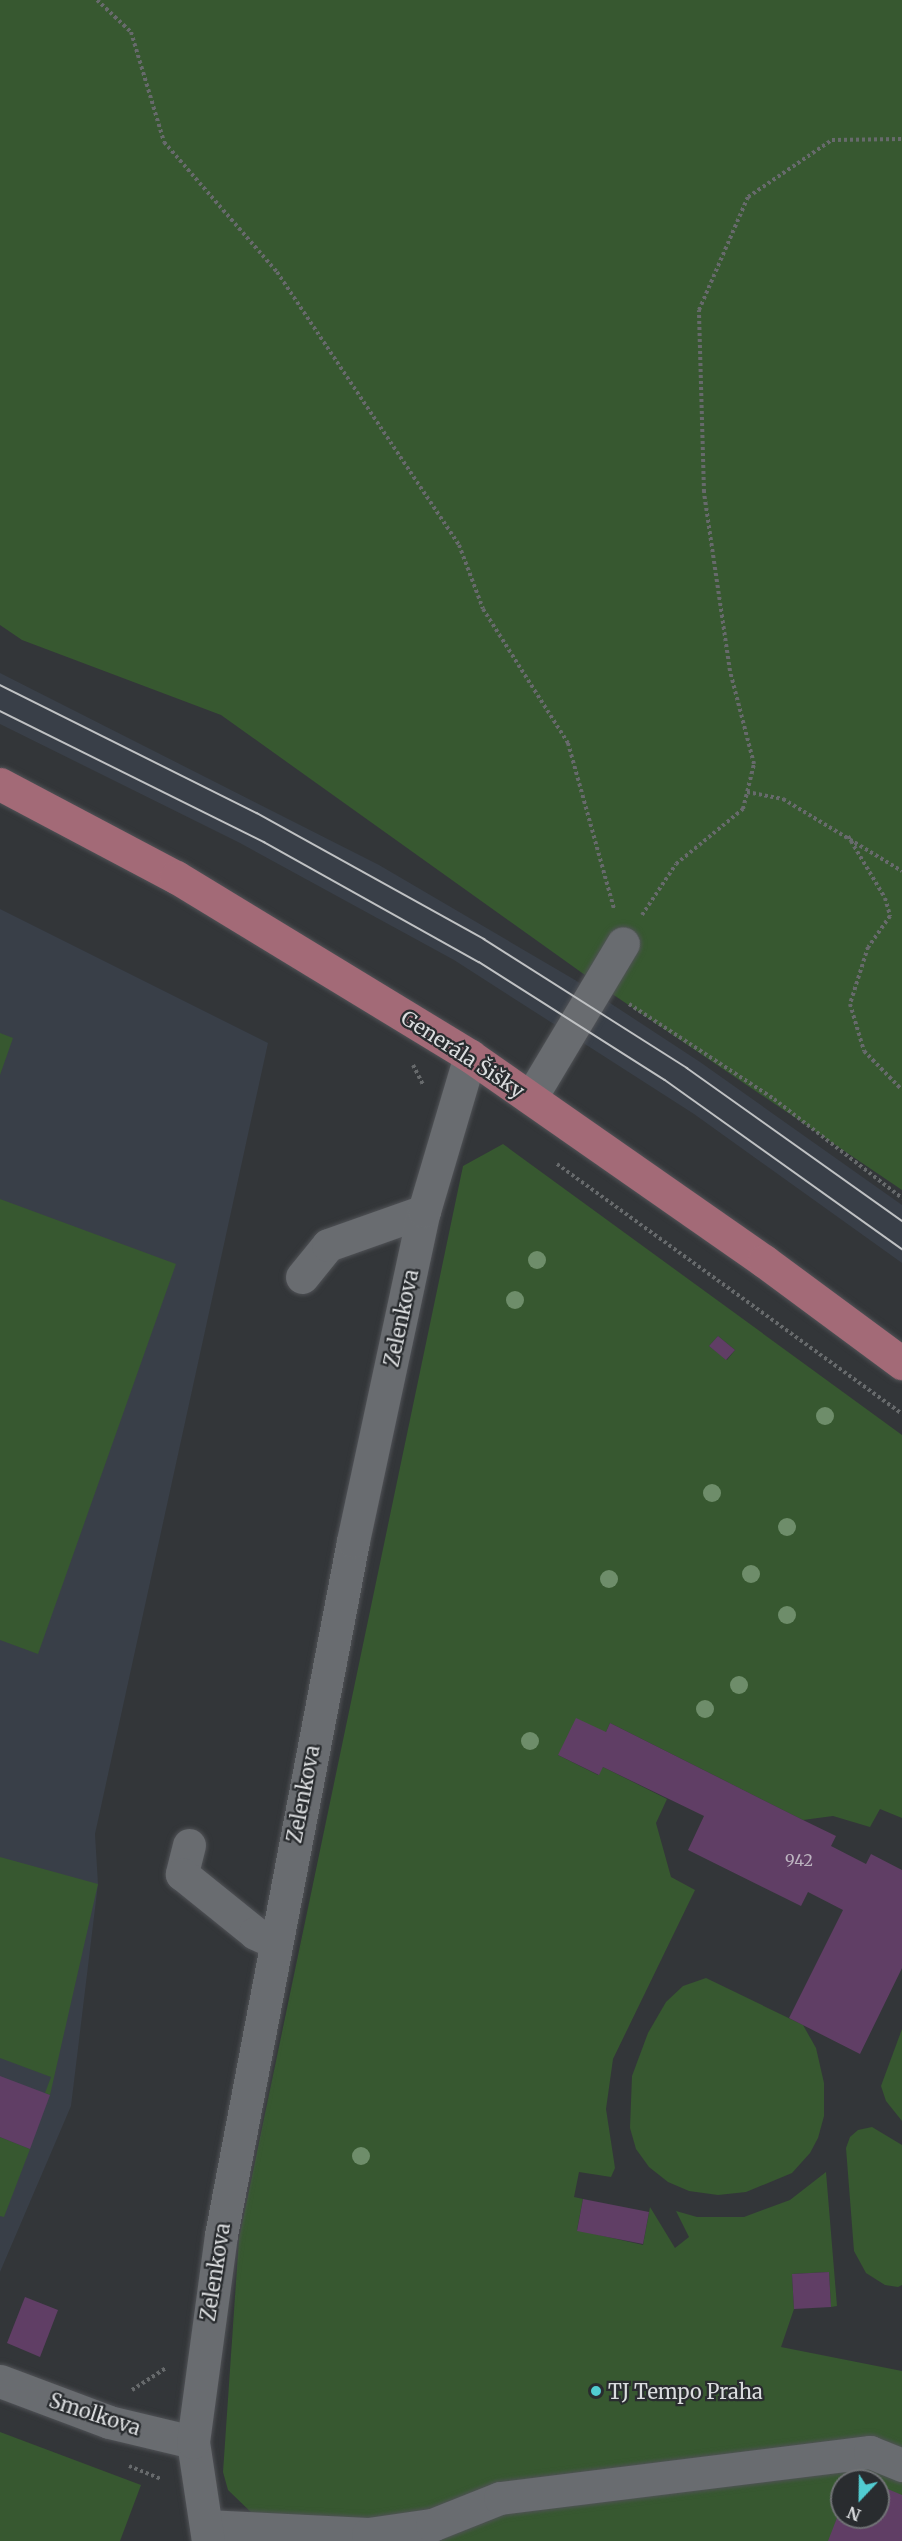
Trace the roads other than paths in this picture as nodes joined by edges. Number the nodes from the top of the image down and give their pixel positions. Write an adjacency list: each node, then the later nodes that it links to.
1 (0, 784): 3 (main road, Generála Šišky)
2 (623, 943): 4 (street)
3 (470, 1056): 4 (main road, Generála Šišky); 5 (street, Zelenkova)
4 (531, 1098): 7 (main road, Generála Šišky)
5 (424, 1210): 6 (street); 9 (street, Zelenkova)
6 (302, 1277)
7 (902, 1363)
8 (189, 1845): 9 (street)
9 (274, 1942): 11 (street, Zelenkova)
10 (0, 2381): 11 (street, Smolkova)
11 (193, 2442): 13 (street, Zelenkova)
12 (902, 2465): 13 (street)
13 (207, 2534)

